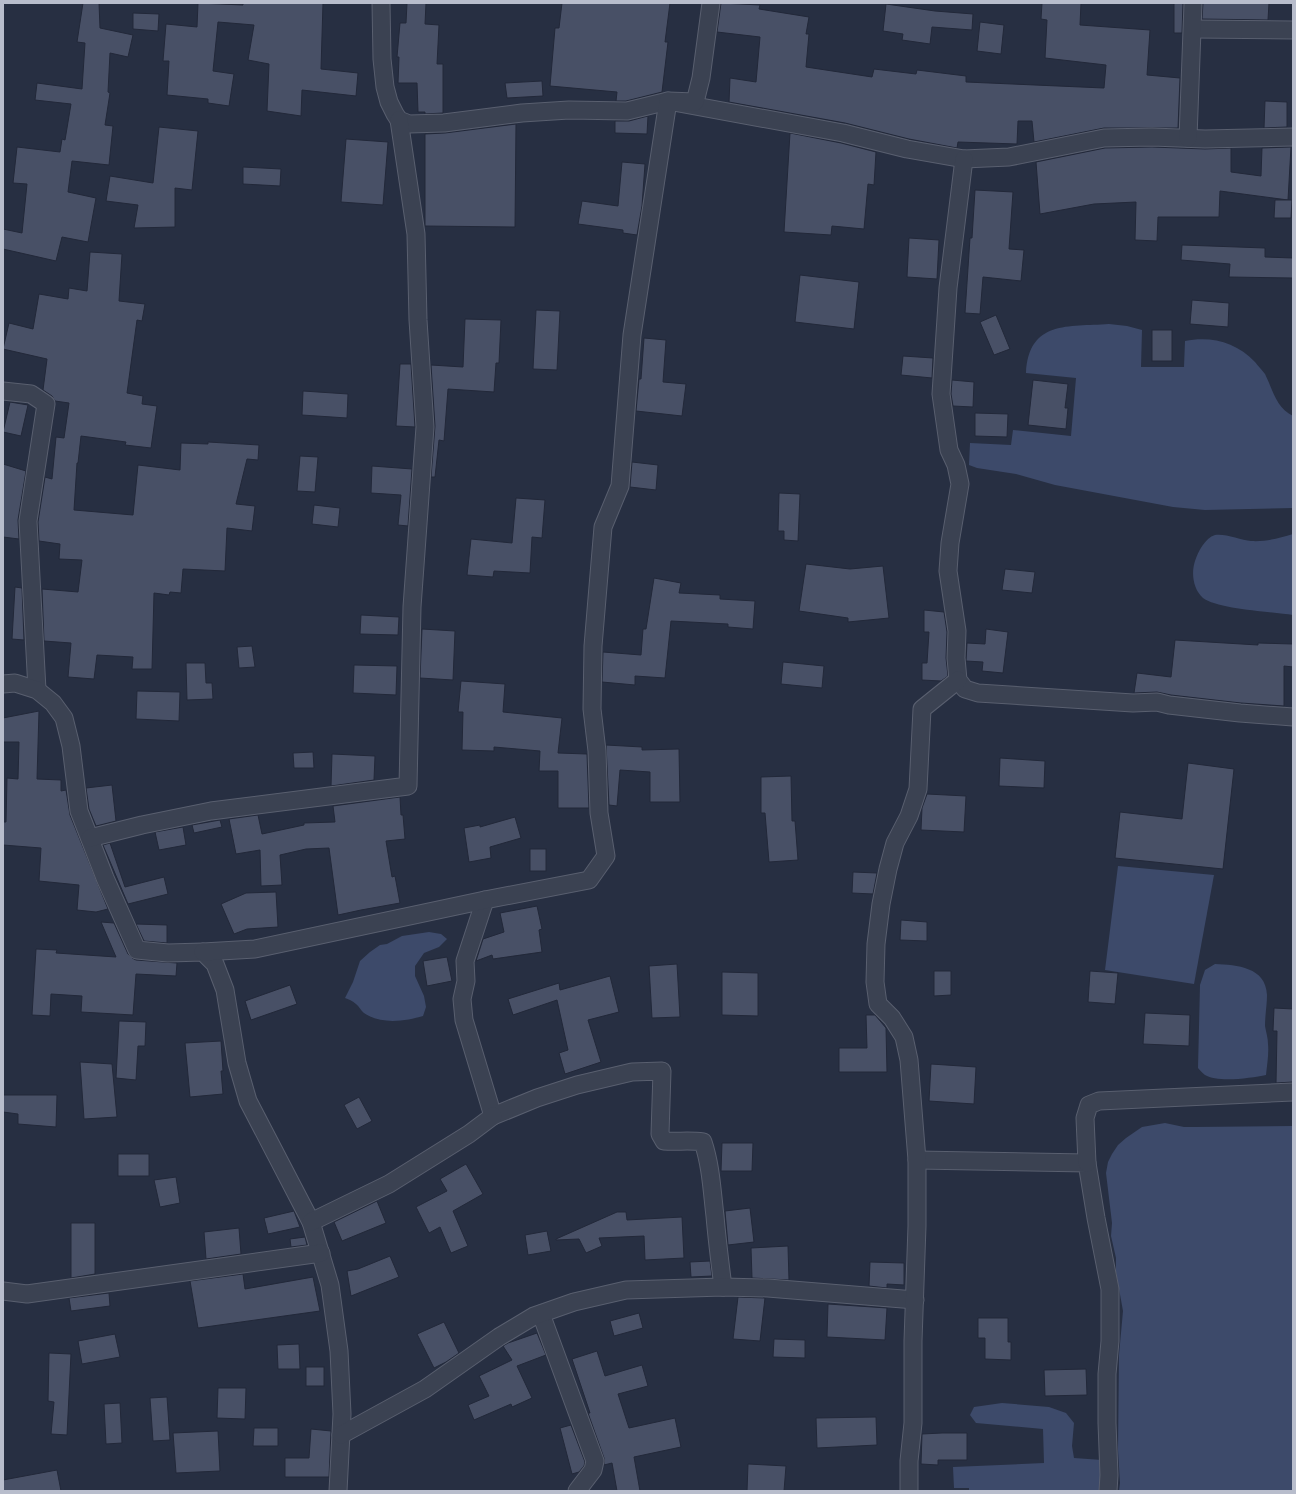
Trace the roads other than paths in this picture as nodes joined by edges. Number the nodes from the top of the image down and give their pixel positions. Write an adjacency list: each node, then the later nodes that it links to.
1 (381, 3): 7 (street)
2 (711, 3): 6 (street)
3 (1194, 3): 4 (street)
4 (1193, 29): 5 (street); 9 (street)
5 (1293, 30)
6 (668, 101): 7 (street); 10 (street); 17 (street)
7 (399, 120): 16 (street)
8 (1293, 137): 9 (street)
9 (1188, 138): 10 (street)
10 (964, 159): 12 (street)
11 (3, 391): 14 (street)
12 (958, 680): 15 (street); 21 (street)
13 (3, 684): 14 (street)
14 (37, 690): 16 (street)
15 (1293, 717)
16 (90, 838): 18 (street)
17 (484, 900): 18 (street); 20 (street)
18 (203, 952): 23 (street)
19 (1293, 1092): 22 (street)
20 (493, 1116): 23 (street); 25 (street)
21 (918, 1160): 22 (street); 27 (street)
22 (1087, 1163): 33 (street)
23 (311, 1222): 24 (street)
24 (321, 1253): 26 (street); 29 (street)
25 (723, 1287): 27 (street); 28 (street)
26 (3, 1291)
27 (915, 1300): 32 (street)
28 (541, 1314): 29 (street); 31 (street)
29 (341, 1435): 30 (street)
30 (338, 1491)
31 (577, 1491)
32 (909, 1491)
33 (1108, 1491)

